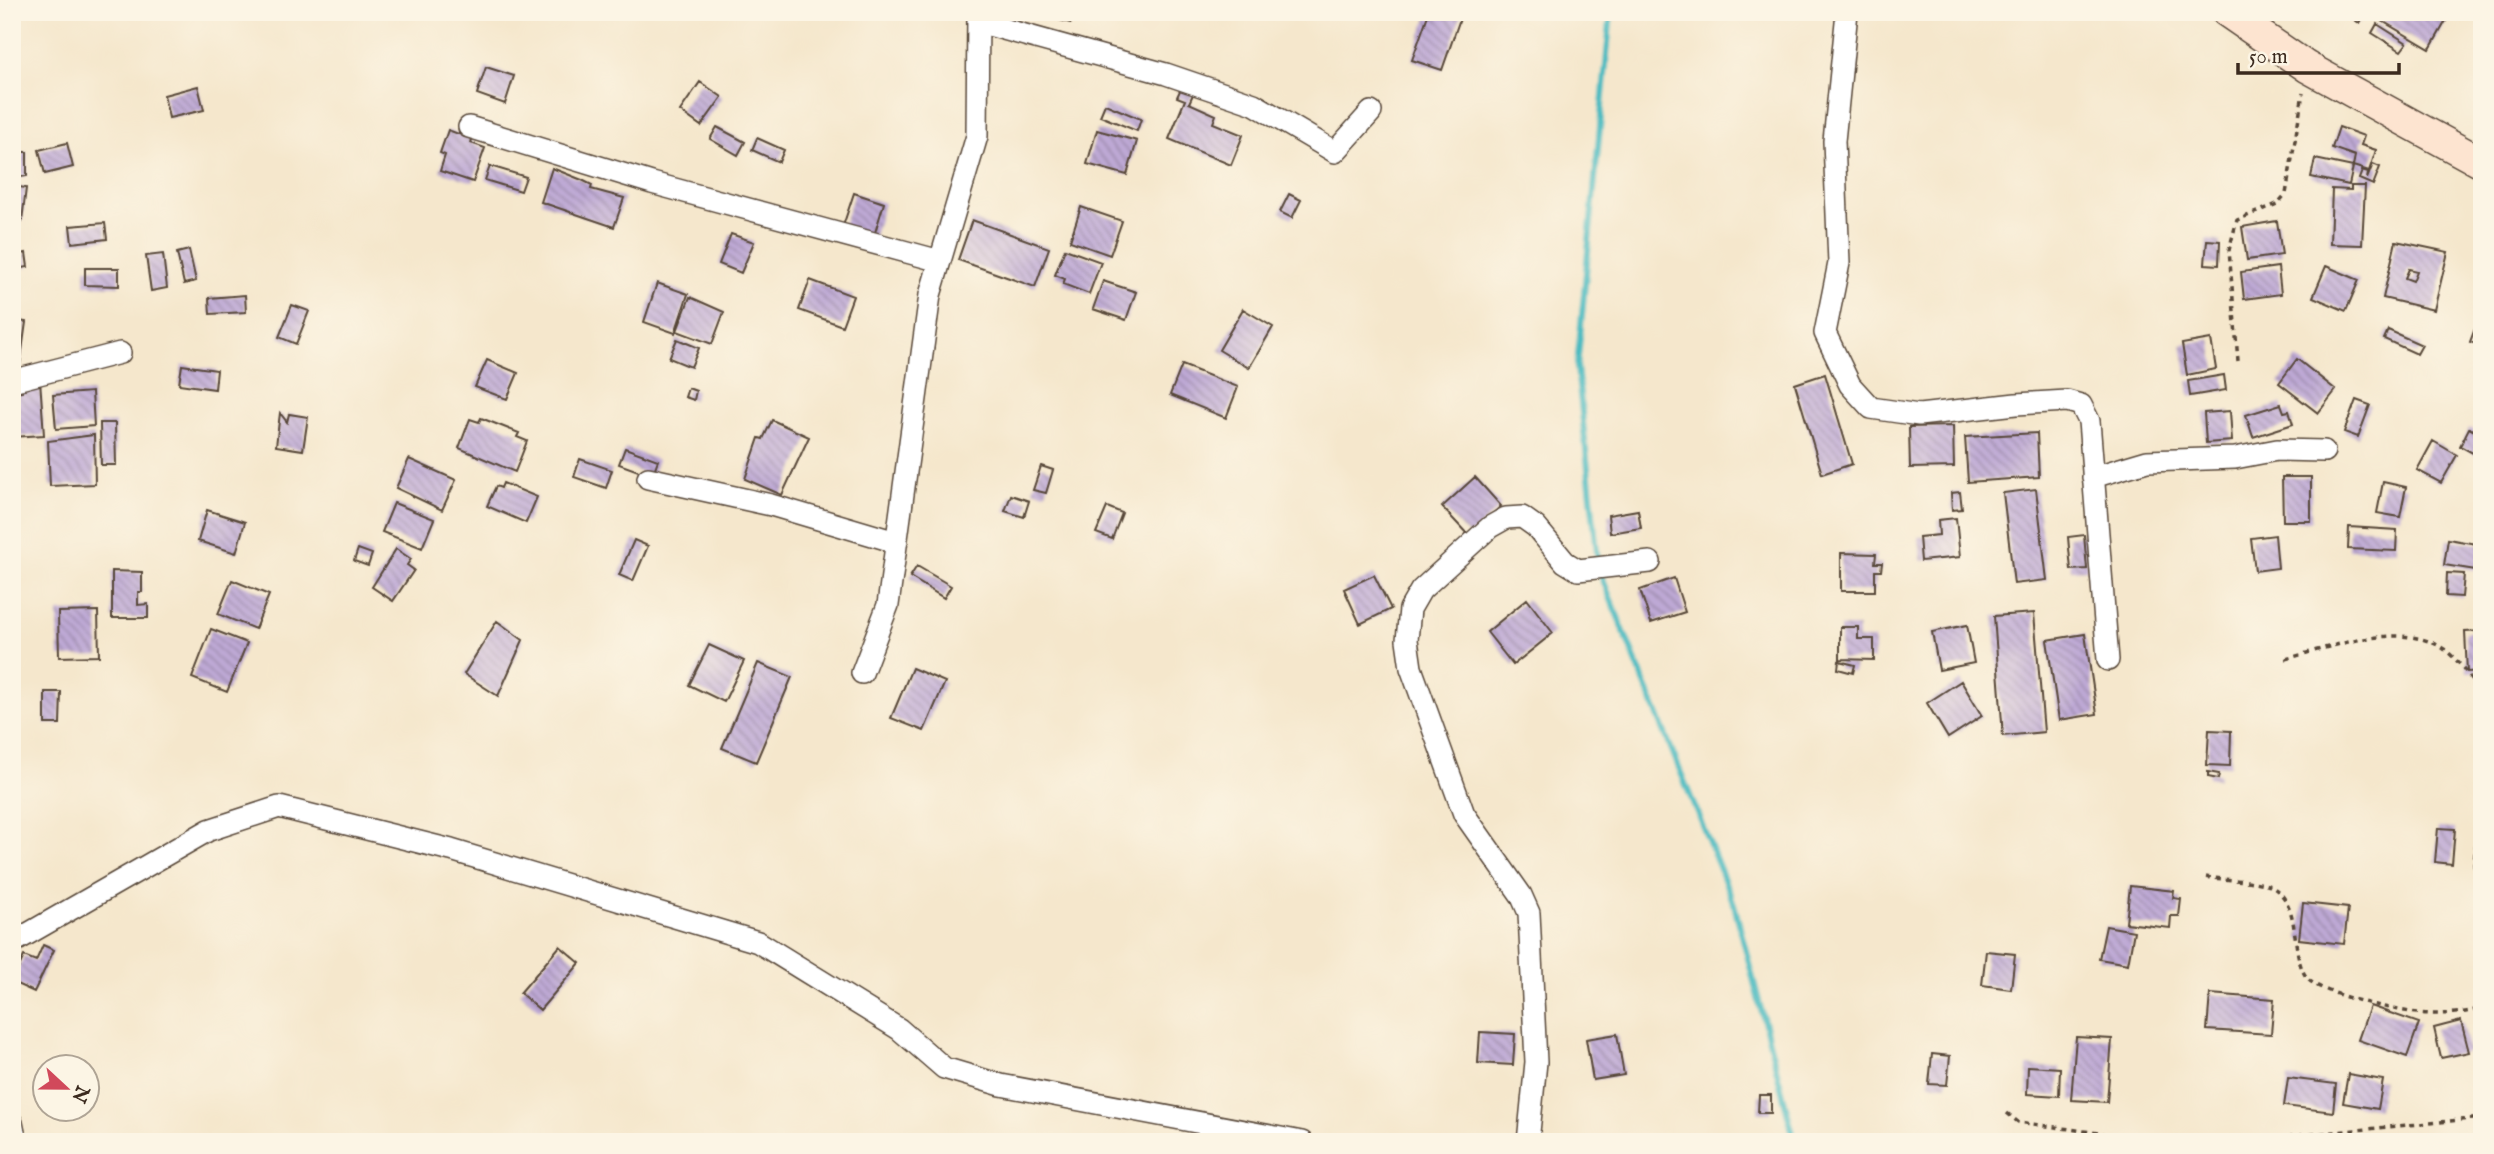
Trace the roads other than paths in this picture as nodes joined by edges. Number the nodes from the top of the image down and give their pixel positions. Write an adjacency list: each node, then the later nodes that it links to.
1 (1847, 12): 11 (street)
2 (2227, 12): 6 (main road)
3 (978, 17): 4 (street); 7 (street)
4 (1371, 112)
5 (469, 127): 7 (street)
6 (2482, 163)
7 (940, 261): 13 (street)
8 (120, 353): 9 (street)
9 (12, 381)
10 (2324, 451): 11 (street)
11 (2093, 477): 15 (street)
12 (648, 478): 13 (street)
13 (896, 542): 16 (street)
14 (1650, 562): 21 (street)
15 (2108, 660)
16 (862, 673)
17 (12, 943): 20 (street)
18 (12, 1123): 19 (street)
19 (16, 1142)
20 (1302, 1142)
21 (1528, 1142)

